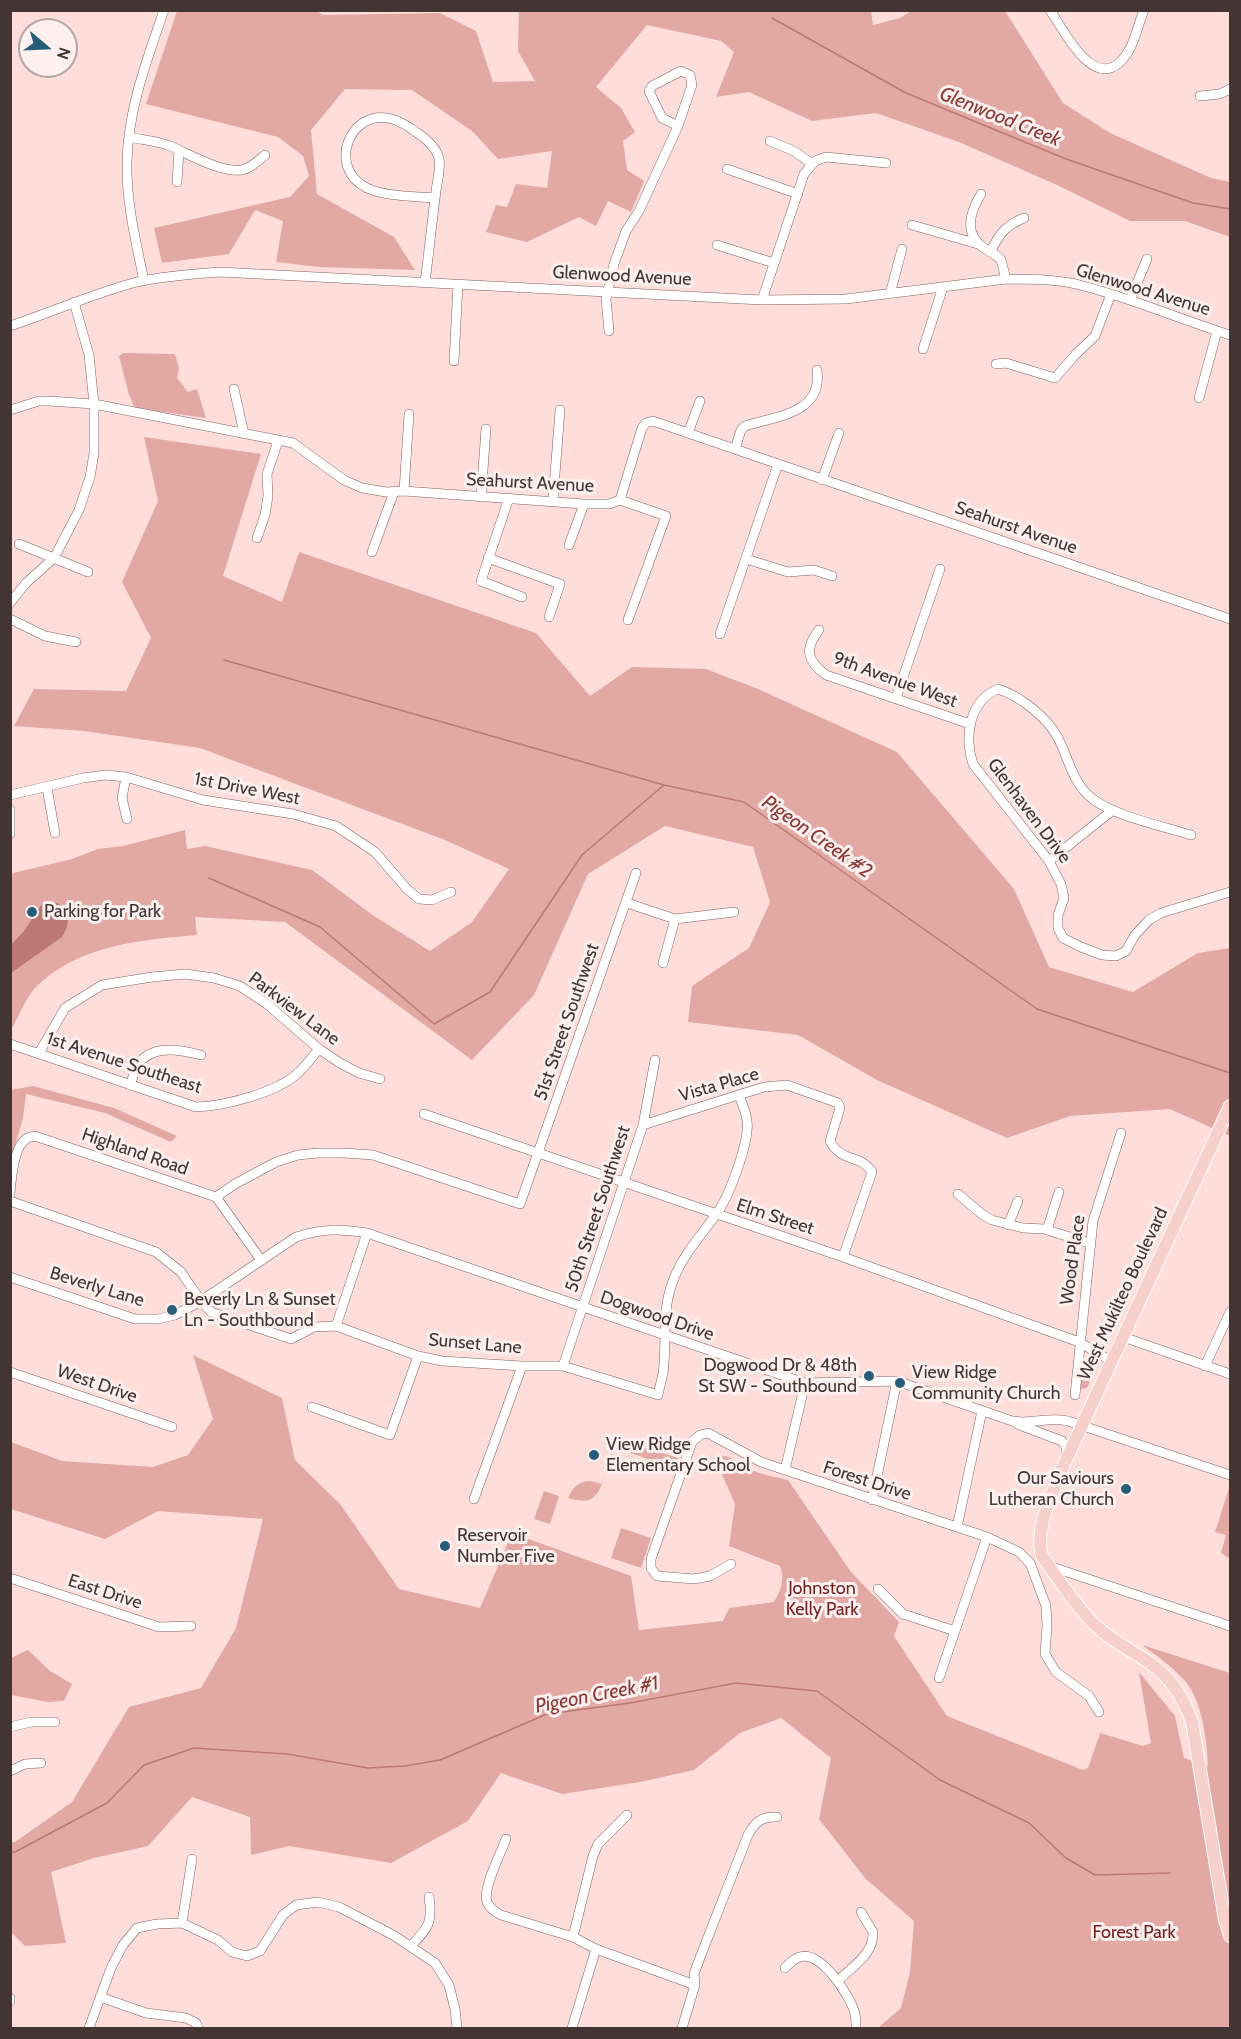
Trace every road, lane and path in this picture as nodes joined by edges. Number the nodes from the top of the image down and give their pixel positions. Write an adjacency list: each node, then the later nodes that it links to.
1 (164, 10): 7 (street)
2 (1050, 10): 3 (street)
3 (1144, 10)
4 (1230, 89): 5 (street)
5 (1200, 96)
6 (678, 126): 6 (street); 31 (street)
7 (129, 137): 9 (street); 27 (street)
8 (770, 141): 12 (street)
9 (179, 151): 10 (street); 14 (street)
10 (265, 155)
11 (886, 163): 12 (street)
12 (812, 164): 15 (street)
13 (727, 169): 15 (street)
14 (177, 182)
15 (798, 194): 25 (street)
16 (981, 194): 20 (street)
17 (435, 198): 17 (street); 28 (street)
18 (1024, 218): 23 (street)
19 (912, 225): 20 (street)
20 (978, 243): 23 (street)
21 (717, 245): 25 (street)
22 (902, 249): 32 (street)
23 (991, 251): 26 (street)
24 (1147, 259): 35 (street)
25 (774, 263): 34 (street)
26 (1006, 279): 30 (street, Glenwood Avenue); 33 (street, Glenwood Avenue)
27 (144, 281): 28 (street, Glenwood Avenue); 36 (street, Glenwood Avenue)
28 (425, 282): 29 (street, Glenwood Avenue)
29 (458, 284): 31 (street, Glenwood Avenue); 42 (street)
30 (943, 287): 32 (street, Glenwood Avenue); 41 (street)
31 (608, 292): 34 (street, Glenwood Avenue); 38 (street)
32 (890, 294): 34 (street, Glenwood Avenue)
33 (1111, 294): 35 (street, Glenwood Avenue); 43 (street)
34 (762, 300)
35 (1130, 300): 39 (street, Glenwood Avenue)
36 (74, 302): 37 (street, Glenwood Avenue); 48 (street)
37 (10, 326)
38 (609, 330)
39 (1217, 331): 40 (street, Glenwood Avenue); 46 (street)
40 (1230, 335)
41 (923, 349)
42 (454, 361)
43 (996, 364)
44 (817, 370): 57 (street)
45 (234, 389): 55 (street)
46 (1199, 398)
47 (700, 401): 53 (street)
48 (94, 404): 49 (street, Seahurst Avenue); 55 (street, Seahurst Avenue); 70 (street)
49 (10, 410)
50 (560, 410): 64 (street)
51 (409, 414): 60 (street)
52 (486, 429): 61 (street)
53 (688, 433): 57 (street, Seahurst Avenue); 63 (street, Seahurst Avenue)
54 (839, 433): 59 (street)
55 (244, 434): 56 (street, Seahurst Avenue)
56 (278, 441): 60 (street, Seahurst Avenue); 66 (street)
57 (735, 449): 58 (street, Seahurst Avenue)
58 (778, 464): 59 (street, Seahurst Avenue); 72 (street)
59 (822, 480): 79 (street, Seahurst Avenue)
60 (399, 491): 61 (street, Seahurst Avenue); 69 (street)
61 (481, 496): 62 (street, Seahurst Avenue)
62 (509, 498): 64 (street, Seahurst Avenue); 71 (street)
63 (620, 500): 65 (street, Seahurst Avenue); 81 (street)
64 (553, 501): 65 (street, Seahurst Avenue)
65 (584, 504): 68 (street)
66 (257, 538)
67 (20, 543): 70 (street)
68 (569, 545)
69 (372, 552)
70 (54, 558): 74 (street); 77 (street)
71 (488, 558): 76 (street); 78 (street)
72 (746, 559): 75 (street); 83 (street)
73 (940, 569): 85 (street)
74 (88, 572)
75 (832, 576)
76 (522, 597)
77 (10, 603)
78 (549, 617)
79 (1230, 619)
80 (10, 620): 84 (street)
81 (628, 620)
82 (819, 630): 85 (street, 9th Avenue West)
83 (720, 634)
84 (76, 642)
85 (896, 698): 86 (street, 9th Avenue West)
86 (970, 724): 91 (street); 96 (street, Glenhaven Drive)
87 (126, 777): 88 (street, 1st Drive West); 92 (street); 98 (street, 1st Drive West)
88 (47, 788): 89 (street, 1st Drive West); 93 (street)
89 (10, 795)
90 (10, 808): 94 (street)
91 (1113, 810): 95 (street); 96 (street)
92 (127, 819)
93 (56, 833)
94 (10, 834)
95 (1191, 835)
96 (1049, 861): 99 (street, Glenhaven Drive)
97 (636, 873): 100 (street, 51st Street Southwest)
98 (450, 892)
99 (1230, 892)
100 (627, 903): 102 (street); 116 (street, 51st Street Southwest)
101 (734, 912): 102 (street)
102 (675, 919): 103 (street)
103 (663, 963)
104 (10, 1044): 106 (street, 1st Avenue Southeast)
105 (319, 1049): 106 (street, Parkview Lane); 109 (street, Parkview Lane); 110 (street, 1st Avenue Southeast)
106 (39, 1053): 110 (street, 1st Avenue Southeast)
107 (201, 1055): 110 (street)
108 (655, 1060): 114 (street, 50th Street Southwest)
109 (380, 1079)
110 (130, 1084)
111 (739, 1095): 114 (street, Vista Place); 124 (street); 129 (street, Vista Place)
112 (1230, 1106): 136 (main road, West Mukilteo Boulevard)
113 (424, 1114): 116 (street, Elm Street)
114 (643, 1125): 117 (street, 50th Street Southwest)
115 (1122, 1133): 128 (street, Wood Place)
116 (538, 1155): 117 (street, Elm Street); 121 (street, 51st Street Southwest)
117 (624, 1183): 124 (street, Elm Street); 133 (street, 50th Street Southwest)
118 (1059, 1192): 126 (street)
119 (10, 1194): 121 (street, Highland Road)
120 (958, 1194): 125 (street)
121 (216, 1197): 130 (street)
122 (10, 1201): 132 (street, Sunset Lane)
123 (1018, 1201): 125 (street)
124 (717, 1215): 129 (street, Elm Street); 137 (street)
125 (1008, 1225): 126 (street)
126 (1047, 1230): 128 (street)
127 (367, 1233): 130 (street, Beverly Lane); 133 (street, Dogwood Drive); 135 (street)
128 (1089, 1243): 138 (street, Wood Place)
129 (843, 1257): 138 (street, Elm Street)
130 (261, 1260): 132 (street, Beverly Lane)
131 (10, 1277): 132 (street, Beverly Lane)
132 (201, 1301): 135 (street, Sunset Lane)
133 (583, 1308): 137 (street, Dogwood Drive); 143 (street, 50th Street Southwest)
134 (1230, 1312): 141 (street)
135 (336, 1326): 139 (street, Sunset Lane)
136 (1123, 1336): 140 (main road, West Mukilteo Boulevard); 141 (street)
137 (666, 1337): 143 (street, Sunset Lane); 147 (street, Dogwood Drive)
138 (1079, 1341): 140 (street, Elm Street); 148 (street, Wood Place)
139 (418, 1356): 142 (street, Sunset Lane); 149 (street)
140 (1111, 1361): 152 (main road, West Mukilteo Boulevard)
141 (1205, 1365): 145 (street)
142 (522, 1366): 143 (street, Sunset Lane); 157 (street)
143 (563, 1366)
144 (10, 1372): 153 (street, West Drive)
145 (1230, 1374)
146 (897, 1381): 147 (street, Dogwood Drive); 150 (street, Dogwood Drive); 158 (street)
147 (805, 1383): 155 (street)
148 (1075, 1395)
149 (312, 1407)
150 (982, 1411): 151 (street, Dogwood Drive); 159 (street)
151 (1012, 1421): 152 (street, Dogwood Drive); 154 (street)
152 (1081, 1425): 154 (main road, West Mukilteo Boulevard); 156 (street, Dogwood Drive)
153 (172, 1427)
154 (1066, 1458): 162 (main road, West Mukilteo Boulevard)
155 (786, 1470): 158 (street, Forest Drive); 161 (street, Forest Drive)
156 (1230, 1475)
157 (474, 1499)
158 (872, 1500): 159 (street, Forest Drive)
159 (957, 1527): 160 (street, Forest Drive)
160 (987, 1538): 167 (street); 169 (street, Forest Drive)
161 (731, 1564)
162 (1049, 1566): 166 (street); 181 (main road, West Mukilteo Boulevard)
163 (10, 1578): 165 (street, East Drive)
164 (878, 1589): 167 (street)
165 (191, 1626)
166 (1230, 1626)
167 (955, 1631): 168 (street)
168 (939, 1678)
169 (1099, 1712)
170 (55, 1722): 171 (street)
171 (10, 1727)
172 (41, 1763): 173 (street)
173 (10, 1772)
174 (627, 1815): 182 (street)
175 (777, 1817): 187 (street)
176 (506, 1839): 182 (street)
177 (192, 1859): 180 (street)
178 (429, 1897): 183 (street)
179 (861, 1912): 186 (street)
180 (182, 1923): 183 (street); 188 (street)
181 (1230, 1936)
182 (573, 1937): 184 (street)
183 (411, 1946): 191 (street)
184 (596, 1949): 187 (street); 192 (street)
185 (785, 1968): 186 (street)
186 (838, 1981): 194 (street)
187 (695, 1984): 193 (street)
188 (100, 1996): 189 (street); 190 (street)
189 (88, 2028)
190 (198, 2028)
191 (457, 2028)
192 (572, 2028)
193 (682, 2028)
194 (856, 2028)

